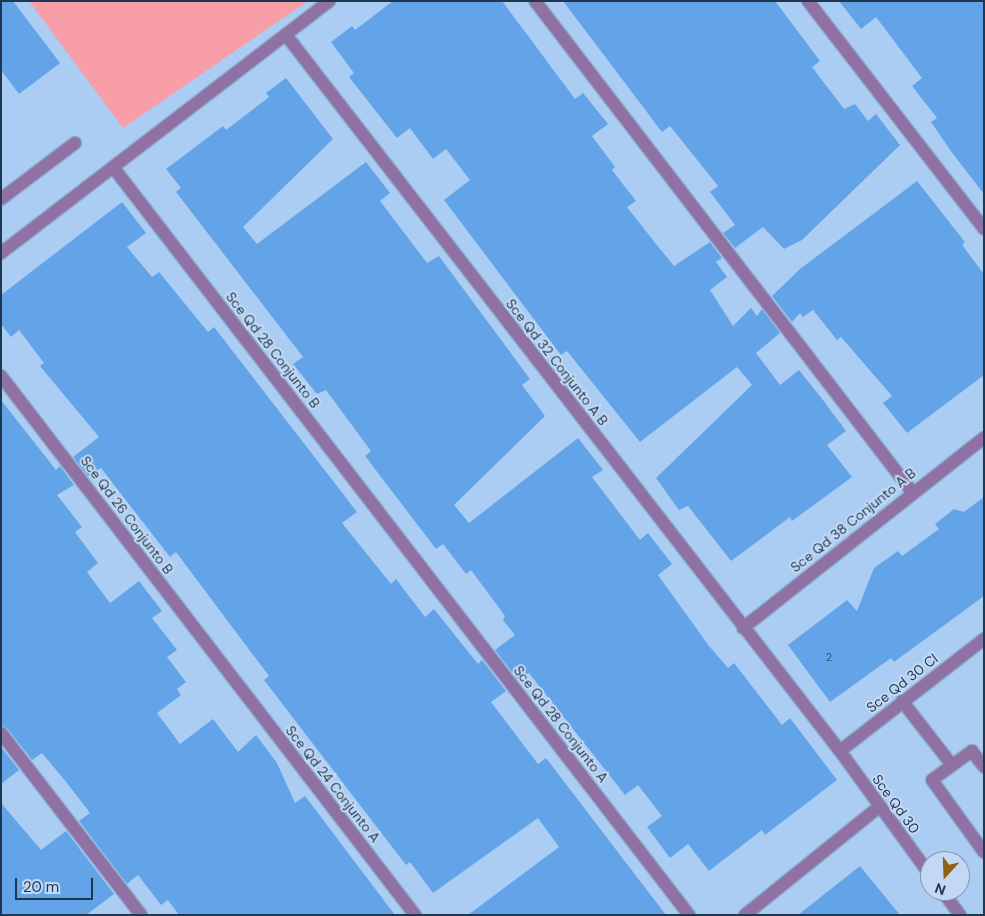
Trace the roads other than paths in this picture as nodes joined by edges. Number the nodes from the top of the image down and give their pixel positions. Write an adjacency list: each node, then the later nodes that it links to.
1 (329, 1): 4 (street)
2 (535, 1): 12 (street)
3 (808, 1): 8 (street)
4 (286, 35): 6 (street); 14 (street, Sce Qd 32 Conjunto A B)
5 (75, 143): 7 (street)
6 (113, 167): 9 (street); 13 (street, Sce Qd 28 Conjunto B)
7 (1, 199)
8 (984, 229)
9 (1, 253)
10 (1, 376): 16 (street, Sce Qd 26 Conjunto B)
11 (984, 438): 12 (street, Sce Qd 38 Conjunto A B)
12 (912, 492): 14 (street, Sce Qd 38 Conjunto A B)
13 (409, 552): 28 (street, Sce Qd 28 Conjunto A)
14 (743, 628): 19 (street, Sce Qd 32 Conjunto A B)
15 (984, 639): 17 (street, Sce Qd 30 Cl)
16 (228, 672): 27 (street, Sce Qd 24 Conjunto A)
17 (902, 702): 19 (street, Sce Qd 30 Cl); 20 (street)
18 (1, 733): 26 (street)
19 (840, 751): 22 (street, Sce Qd 30)
20 (952, 765): 21 (street); 23 (street)
21 (984, 767)
22 (879, 808): 24 (street, Sce Qd 30); 29 (street)
23 (984, 852)
24 (920, 862)
25 (950, 901): 30 (street)
26 (141, 915)
27 (415, 915)
28 (689, 915)
29 (745, 915)
30 (960, 915)

